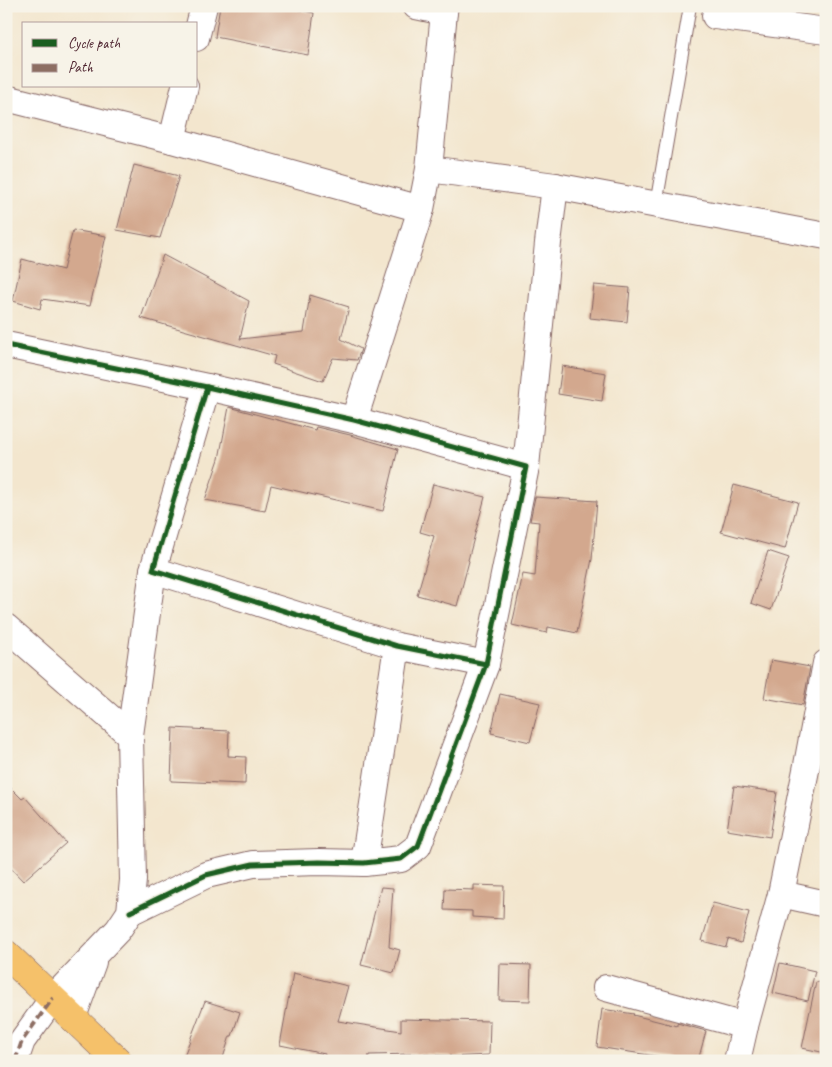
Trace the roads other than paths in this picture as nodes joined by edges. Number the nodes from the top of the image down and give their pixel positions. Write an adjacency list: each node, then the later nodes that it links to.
1 (204, 6): 6 (street)
2 (416, 6): 4 (street)
3 (690, 6): 13 (lane)
4 (445, 9): 11 (street)
5 (716, 16): 7 (street)
6 (198, 30)
7 (826, 31)
8 (185, 88): 10 (street)
9 (6, 98): 10 (street)
10 (172, 140): 14 (street)
11 (429, 169): 12 (street); 14 (street)
12 (555, 186): 13 (street); 19 (street)
13 (656, 204): 15 (street)
14 (421, 209): 18 (street)
15 (826, 236)
16 (6, 345): 17 (street)
17 (207, 387): 18 (street); 20 (street)
18 (354, 420): 19 (street)
19 (526, 467): 24 (street)
20 (153, 570): 22 (street); 25 (street)
21 (6, 627): 25 (street)
22 (397, 646): 24 (street); 27 (street)
23 (826, 663): 26 (street)
24 (486, 664): 27 (street)
25 (130, 735): 30 (street)
26 (816, 767): 28 (street)
27 (364, 863): 30 (street)
28 (781, 894): 29 (street); 36 (street)
29 (826, 904)
30 (130, 912): 31 (street)
31 (96, 952): 34 (street); 35 (street)
32 (6, 954): 34 (main road)
33 (606, 988): 36 (street)
34 (53, 998): 35 (main road); 37 (street)
35 (73, 1018): 38 (main road)
36 (745, 1026): 39 (street)
37 (15, 1061)
38 (118, 1061)
39 (737, 1061)

